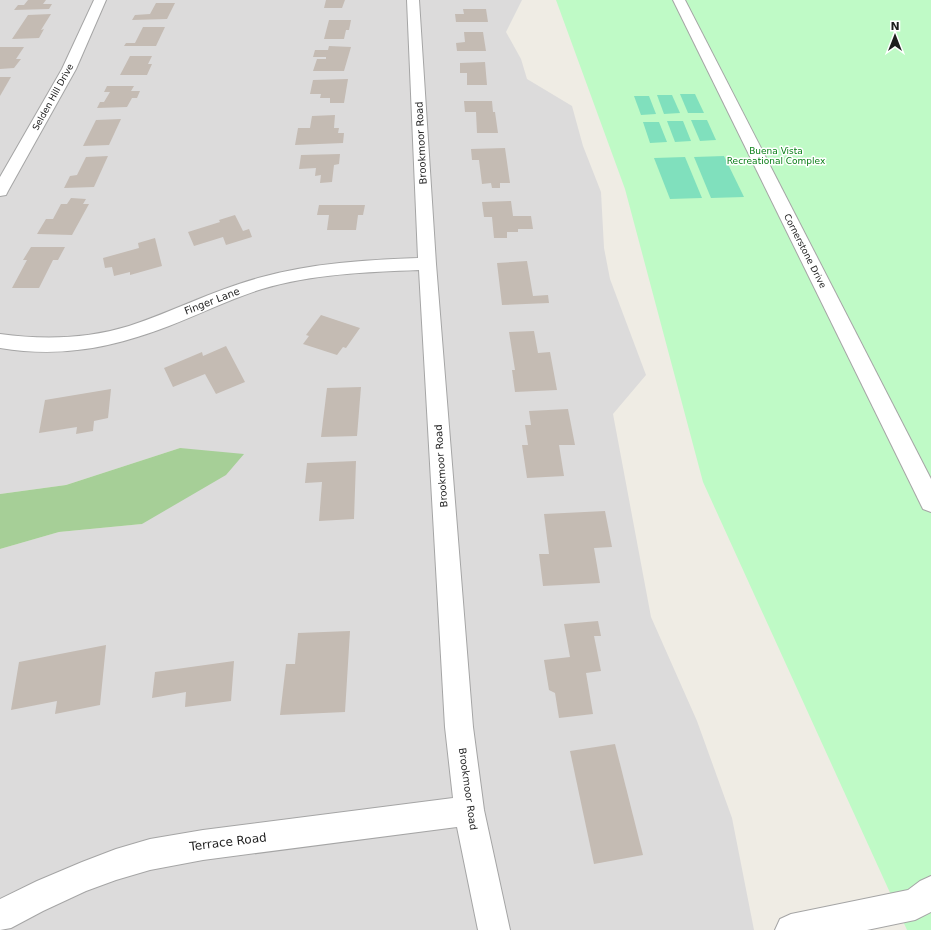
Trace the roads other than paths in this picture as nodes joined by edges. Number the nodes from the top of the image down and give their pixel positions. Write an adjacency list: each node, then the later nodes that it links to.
1 (100, 0): 4 (street, Selden Hill Drive)
2 (413, 0): 5 (street, Brookmoor Road)
3 (679, 0): 7 (street, Cornerstone Drive)
4 (0, 191)
5 (427, 264): 6 (street, Finger Lane); 8 (street, Brookmoor Road)
6 (0, 341)
7 (931, 502)
8 (469, 810): 10 (street, Terrace Road); 11 (street, Brookmoor Road)
9 (931, 892): 12 (street)
10 (0, 917)
11 (494, 930)
12 (791, 930)

